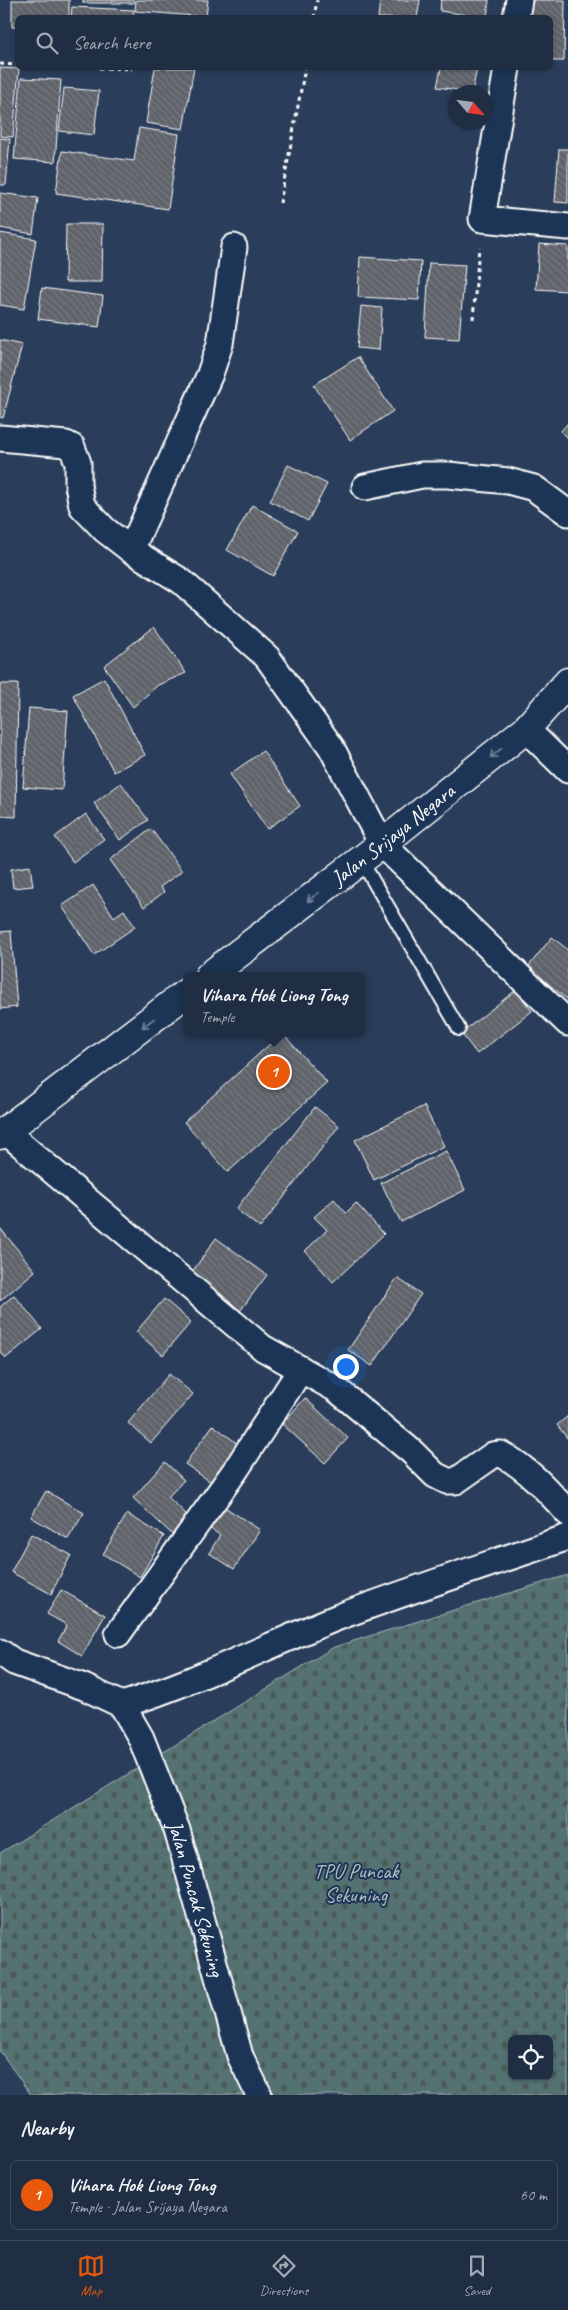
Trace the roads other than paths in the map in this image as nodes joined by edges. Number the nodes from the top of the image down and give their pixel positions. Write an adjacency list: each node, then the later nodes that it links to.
1 (519, 0): 2 (street)
2 (516, 15)
3 (507, 70): 4 (street)
4 (568, 227)
5 (234, 247): 9 (street)
6 (0, 438): 9 (street)
7 (366, 487): 8 (street)
8 (568, 513)
9 (131, 550): 13 (street)
10 (568, 682): 11 (main road, Jalan Srijaya Negara)
11 (526, 729): 12 (street); 13 (main road, Jalan Srijaya Negara, one-way to 13)
12 (568, 770)
13 (372, 852): 14 (main road, Jalan Srijaya Negara, one-way to 14); 16 (street); 17 (lane)
14 (214, 972)
15 (183, 995): 18 (main road, one-way to 18)
16 (568, 1023)
17 (460, 1029)
18 (3, 1133): 19 (street)
19 (300, 1369): 20 (street); 22 (street)
20 (568, 1513)
21 (568, 1537): 24 (street)
22 (118, 1634)
23 (0, 1652): 24 (street)
24 (122, 1705): 25 (street, Jalan Puncak Sekuning)
25 (259, 2095)

